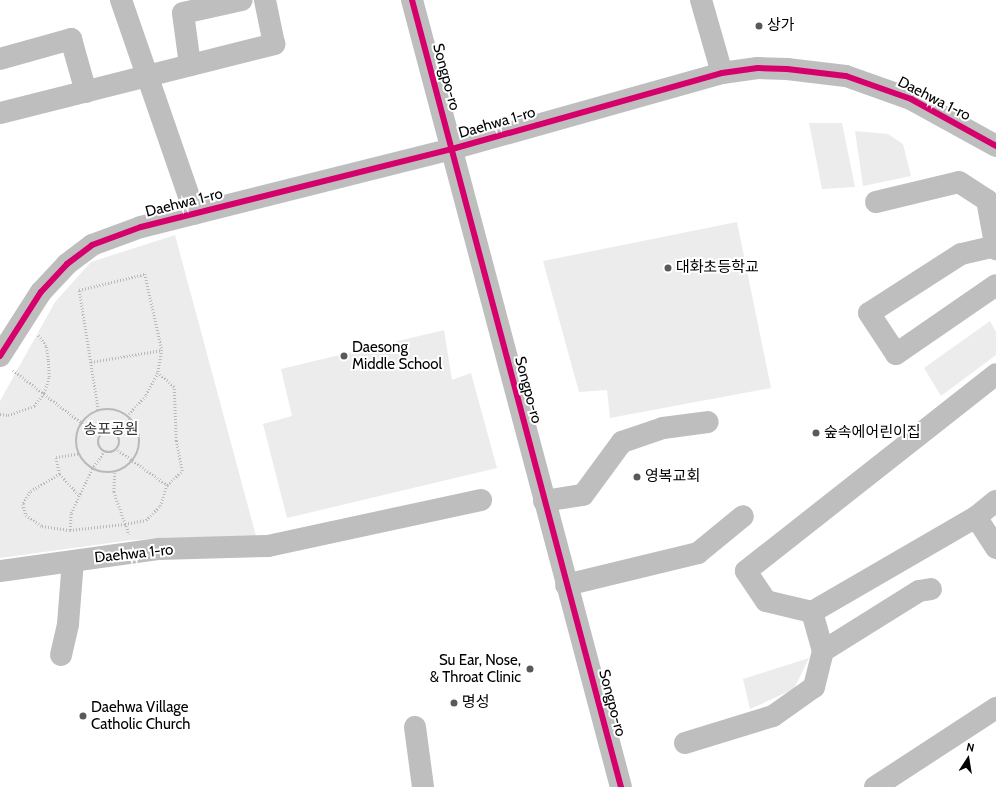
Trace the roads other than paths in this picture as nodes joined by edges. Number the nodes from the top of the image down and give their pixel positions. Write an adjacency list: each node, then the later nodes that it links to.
1 (122, 0): 9 (street)
2 (242, 0): 7 (street)
3 (265, 0): 7 (street)
4 (412, 0): 13 (street, Songpo-ro)
5 (701, 0): 8 (street)
6 (0, 60): 10 (street)
7 (190, 65): 9 (street)
8 (722, 73): 12 (street, Daehwa 1-ro); 13 (street, Daehwa 1-ro)
9 (148, 76): 10 (street); 15 (street)
10 (86, 92): 11 (street)
11 (0, 113)
12 (996, 146)
13 (452, 149): 15 (street, Daehwa 1-ro); 23 (street, Songpo-ro)
14 (876, 202): 16 (street)
15 (195, 214): 19 (street, Daehwa 1-ro)
16 (996, 246): 17 (street); 18 (street)
17 (996, 249)
18 (996, 285)
19 (4, 361)
20 (996, 374): 32 (street)
21 (708, 422): 23 (street)
22 (481, 500): 28 (street, Daehwa 1-ro)
23 (544, 501): 30 (street, Songpo-ro)
24 (996, 501): 26 (street)
25 (743, 516): 30 (street)
26 (976, 517): 27 (street); 32 (street)
27 (996, 548)
28 (73, 561): 29 (street, Daehwa 1-ro); 34 (street)
29 (0, 571)
30 (566, 585): 39 (street, Songpo-ro)
31 (931, 589): 33 (street)
32 (812, 612): 33 (street)
33 (823, 651): 37 (street)
34 (61, 655)
35 (996, 708): 40 (street)
36 (415, 727): 38 (street)
37 (685, 743)
38 (423, 787)
39 (622, 787)
40 (875, 787)

